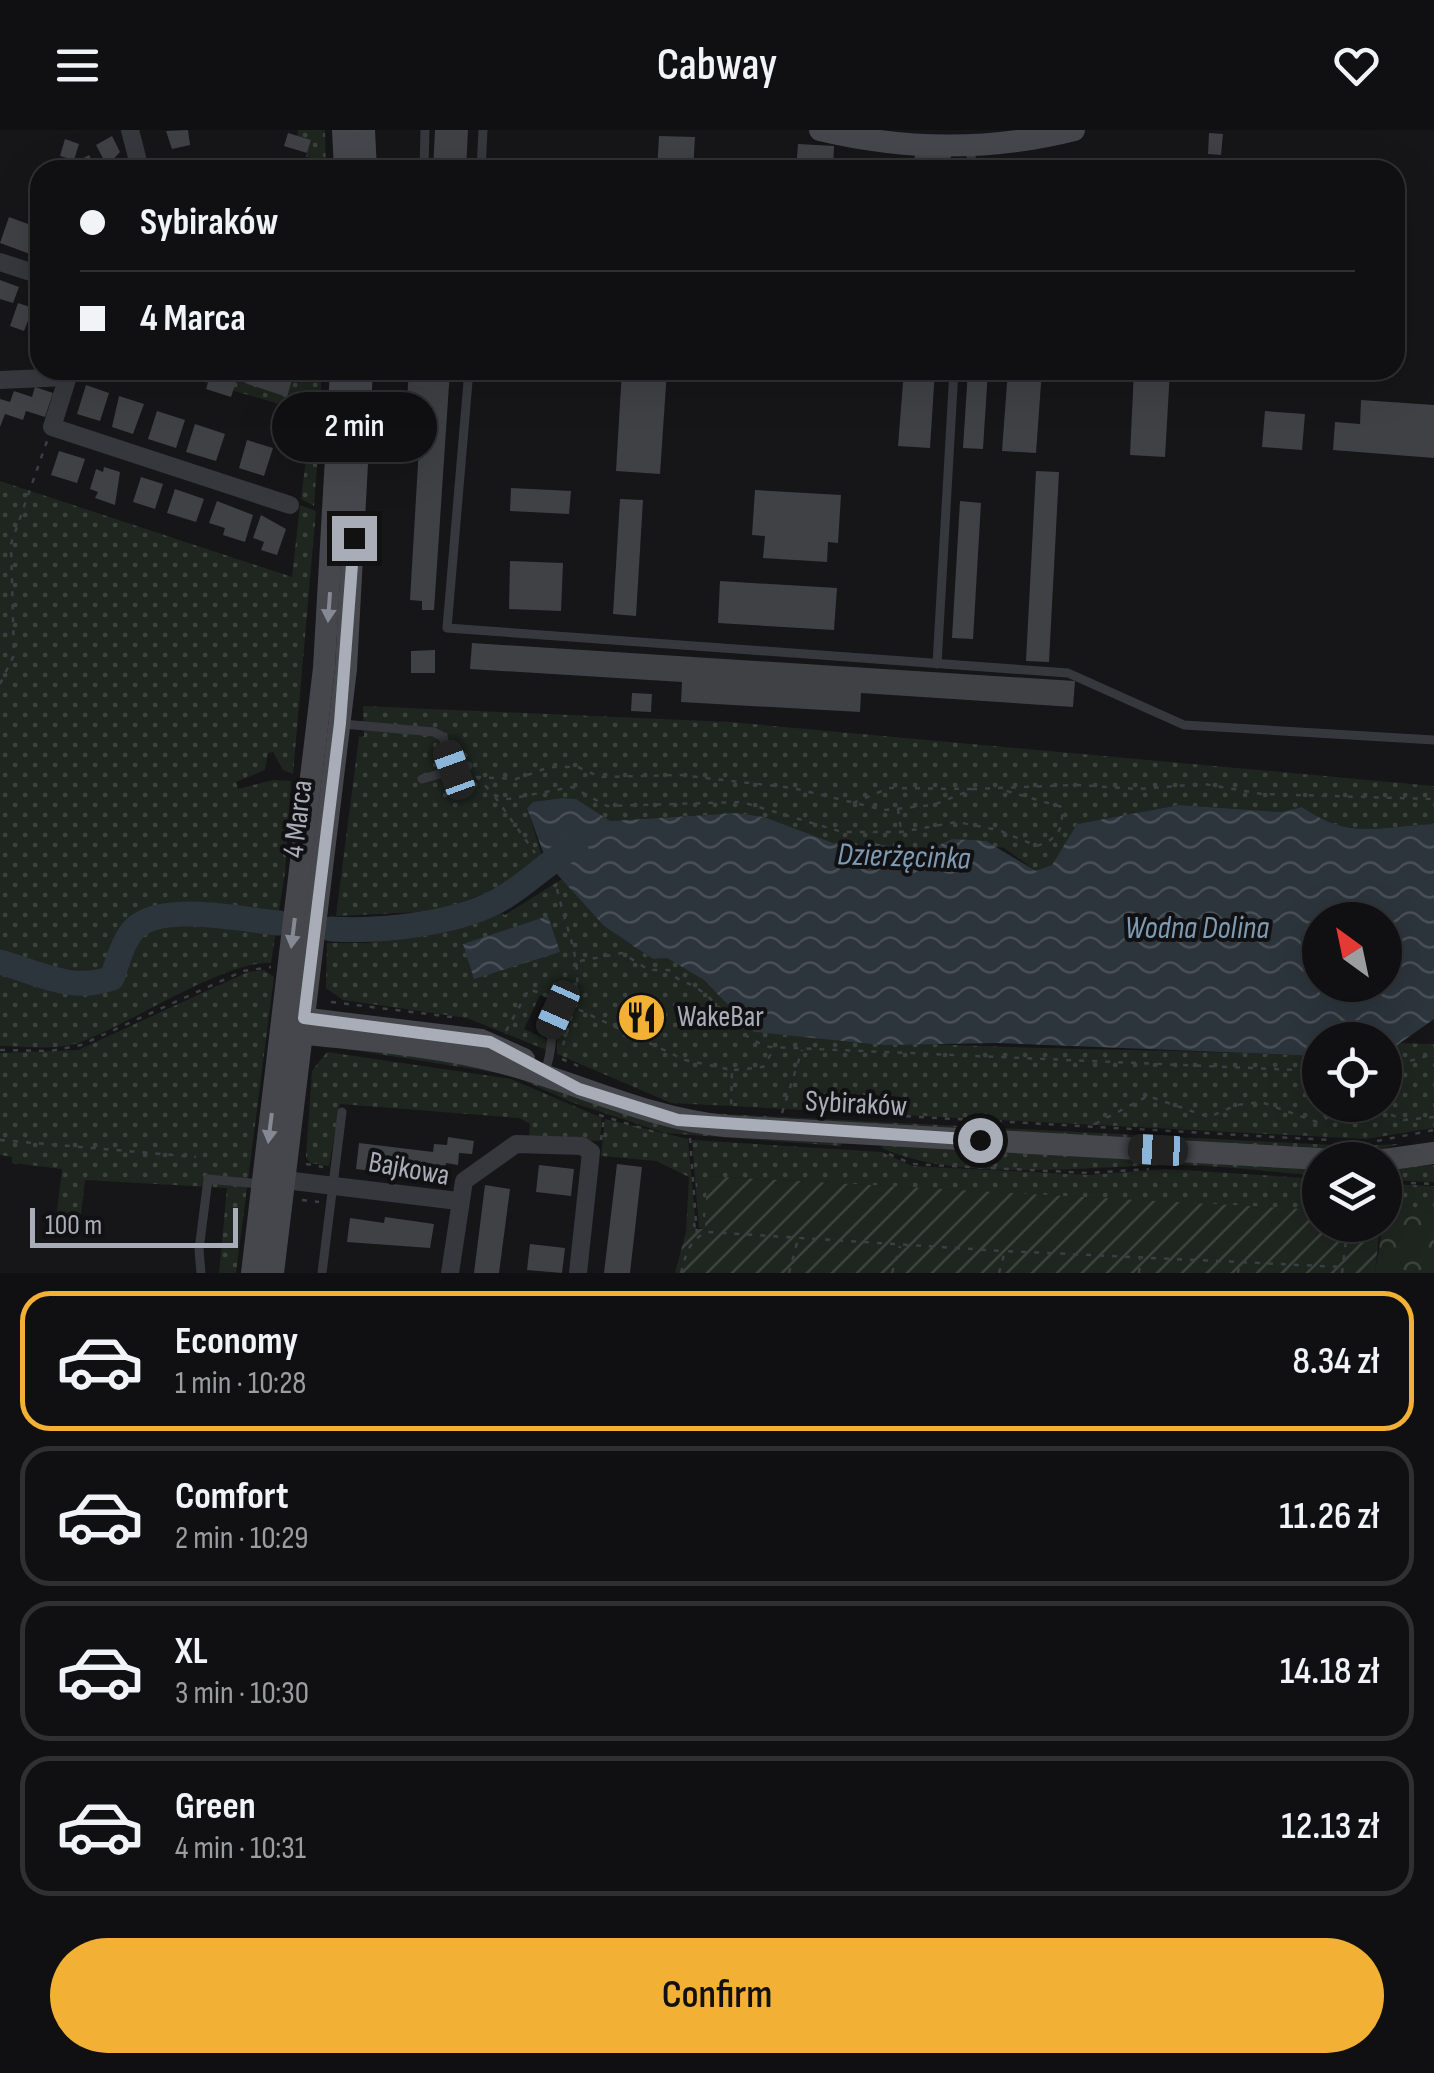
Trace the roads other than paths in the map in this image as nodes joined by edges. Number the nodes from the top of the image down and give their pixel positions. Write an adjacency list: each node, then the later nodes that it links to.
1 (130, 130): 9 (street)
2 (344, 130): 10 (main road)
3 (364, 130): 11 (main road)
4 (425, 130): 12 (lane)
5 (483, 130): 13 (lane)
6 (820, 130): 8 (main road)
7 (1074, 130): 8 (main road)
8 (984, 140)
9 (136, 160)
10 (345, 160)
11 (366, 160)
12 (424, 160)
13 (482, 160)
14 (0, 262): 15 (street)
15 (30, 272)
16 (30, 377): 17 (street)
17 (0, 380)
18 (67, 380): 23 (street)
19 (340, 380): 31 (main road, 4 Marca, one-way to 31)
20 (361, 380): 25 (main road, 4 Marca)
21 (468, 380): 24 (lane)
22 (953, 380): 24 (lane)
23 (290, 504)
24 (936, 664): 26 (lane)
25 (340, 723): 28 (lane); 31 (main road, 4 Marca)
26 (1434, 740)
27 (468, 766): 28 (lane)
28 (454, 770): 29 (lane)
29 (422, 779)
30 (558, 1010): 32 (lane)
31 (293, 1025): 32 (main road, Sybiraków); 33 (main road, Sybiraków); 36 (main road, 4 Marca)
32 (554, 1061): 33 (main road, Sybiraków)
33 (585, 1081): 35 (main road, Sybiraków)
34 (342, 1112): 37 (lane)
35 (1427, 1146)
36 (274, 1182): 37 (street, Bajkowa); 39 (lane); 40 (main road, 4 Marca); 41 (main road, 4 Marca)
37 (332, 1186): 38 (street, Bajkowa); 42 (lane)
38 (458, 1201): 43 (street, Bajkowa); 44 (street)
39 (202, 1273)
40 (252, 1273)
41 (273, 1273)
42 (322, 1273)
43 (450, 1273)
44 (578, 1273)

